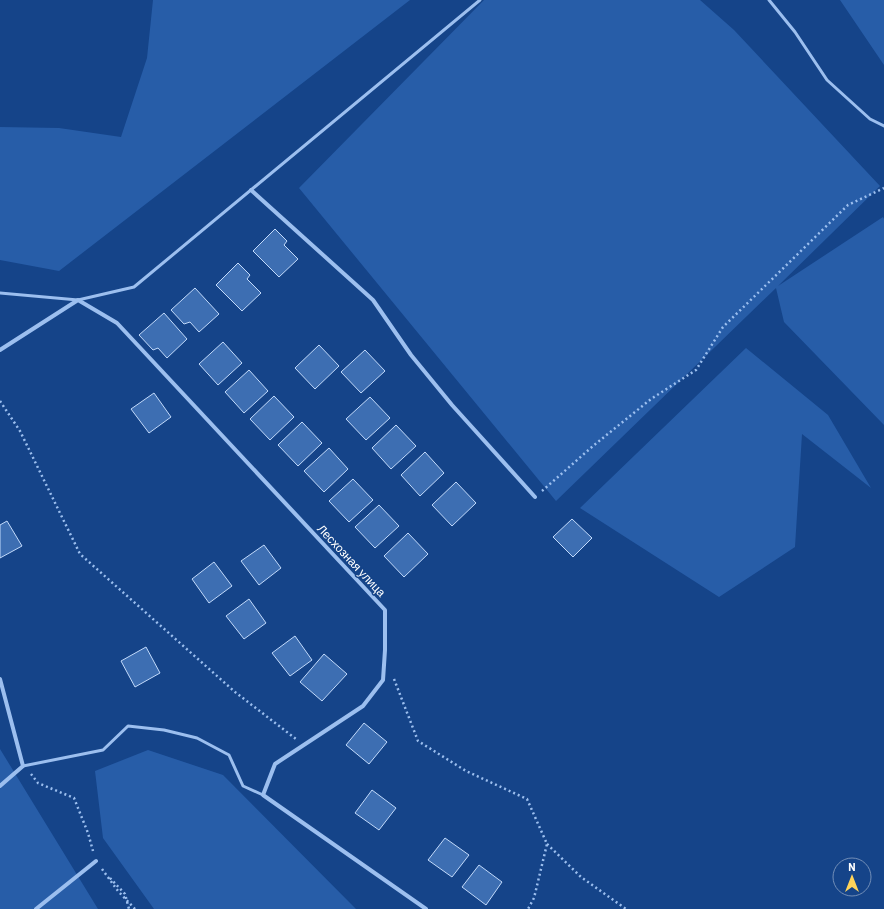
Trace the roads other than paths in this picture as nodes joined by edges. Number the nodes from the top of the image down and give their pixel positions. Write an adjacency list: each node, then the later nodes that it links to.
1 (480, 0): 4 (lane)
2 (769, 0): 3 (lane)
3 (884, 126)
4 (251, 190): 6 (lane); 8 (street)
5 (0, 293): 6 (lane)
6 (78, 300): 7 (street); 12 (street, Лесхозная улица)
7 (0, 350)
8 (535, 497)
9 (0, 679): 10 (street)
10 (23, 766): 11 (street); 12 (lane)
11 (0, 786)
12 (263, 795): 15 (street)
13 (96, 861): 14 (street)
14 (36, 909)
15 (426, 909)

